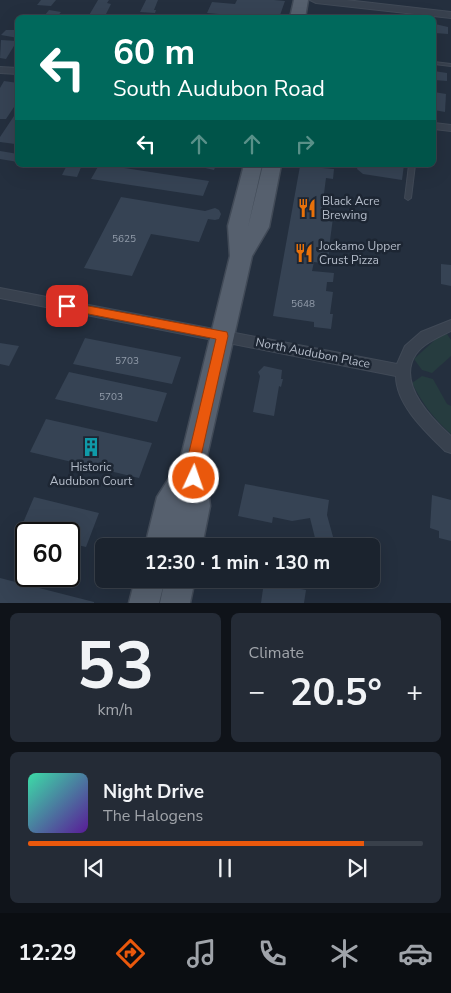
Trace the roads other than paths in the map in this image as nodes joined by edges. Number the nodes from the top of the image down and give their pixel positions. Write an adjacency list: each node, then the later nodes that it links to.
1 (301, 0): 3 (main road)
2 (316, 0): 4 (street)
3 (298, 15)
4 (451, 15)
5 (436, 63): 6 (lane)
6 (451, 65)
7 (0, 70): 8 (street)
8 (15, 71)
9 (436, 126): 10 (street)
10 (451, 128)
11 (253, 167): 15 (main road)
12 (272, 167): 15 (main road)
13 (412, 167): 14 (lane)
14 (408, 198)
15 (241, 256): 18 (main road)
16 (0, 293): 18 (street, North Audubon Place)
17 (451, 324): 19 (street)
18 (222, 336): 19 (street, North Audubon Place); 21 (main road)
19 (403, 370): 20 (street)
20 (451, 446)
21 (192, 465): 22 (main road); 23 (main road)
22 (161, 538)
23 (189, 538)
24 (148, 588): 26 (main road)
25 (178, 588): 27 (main road)
26 (144, 603)
27 (175, 603)

